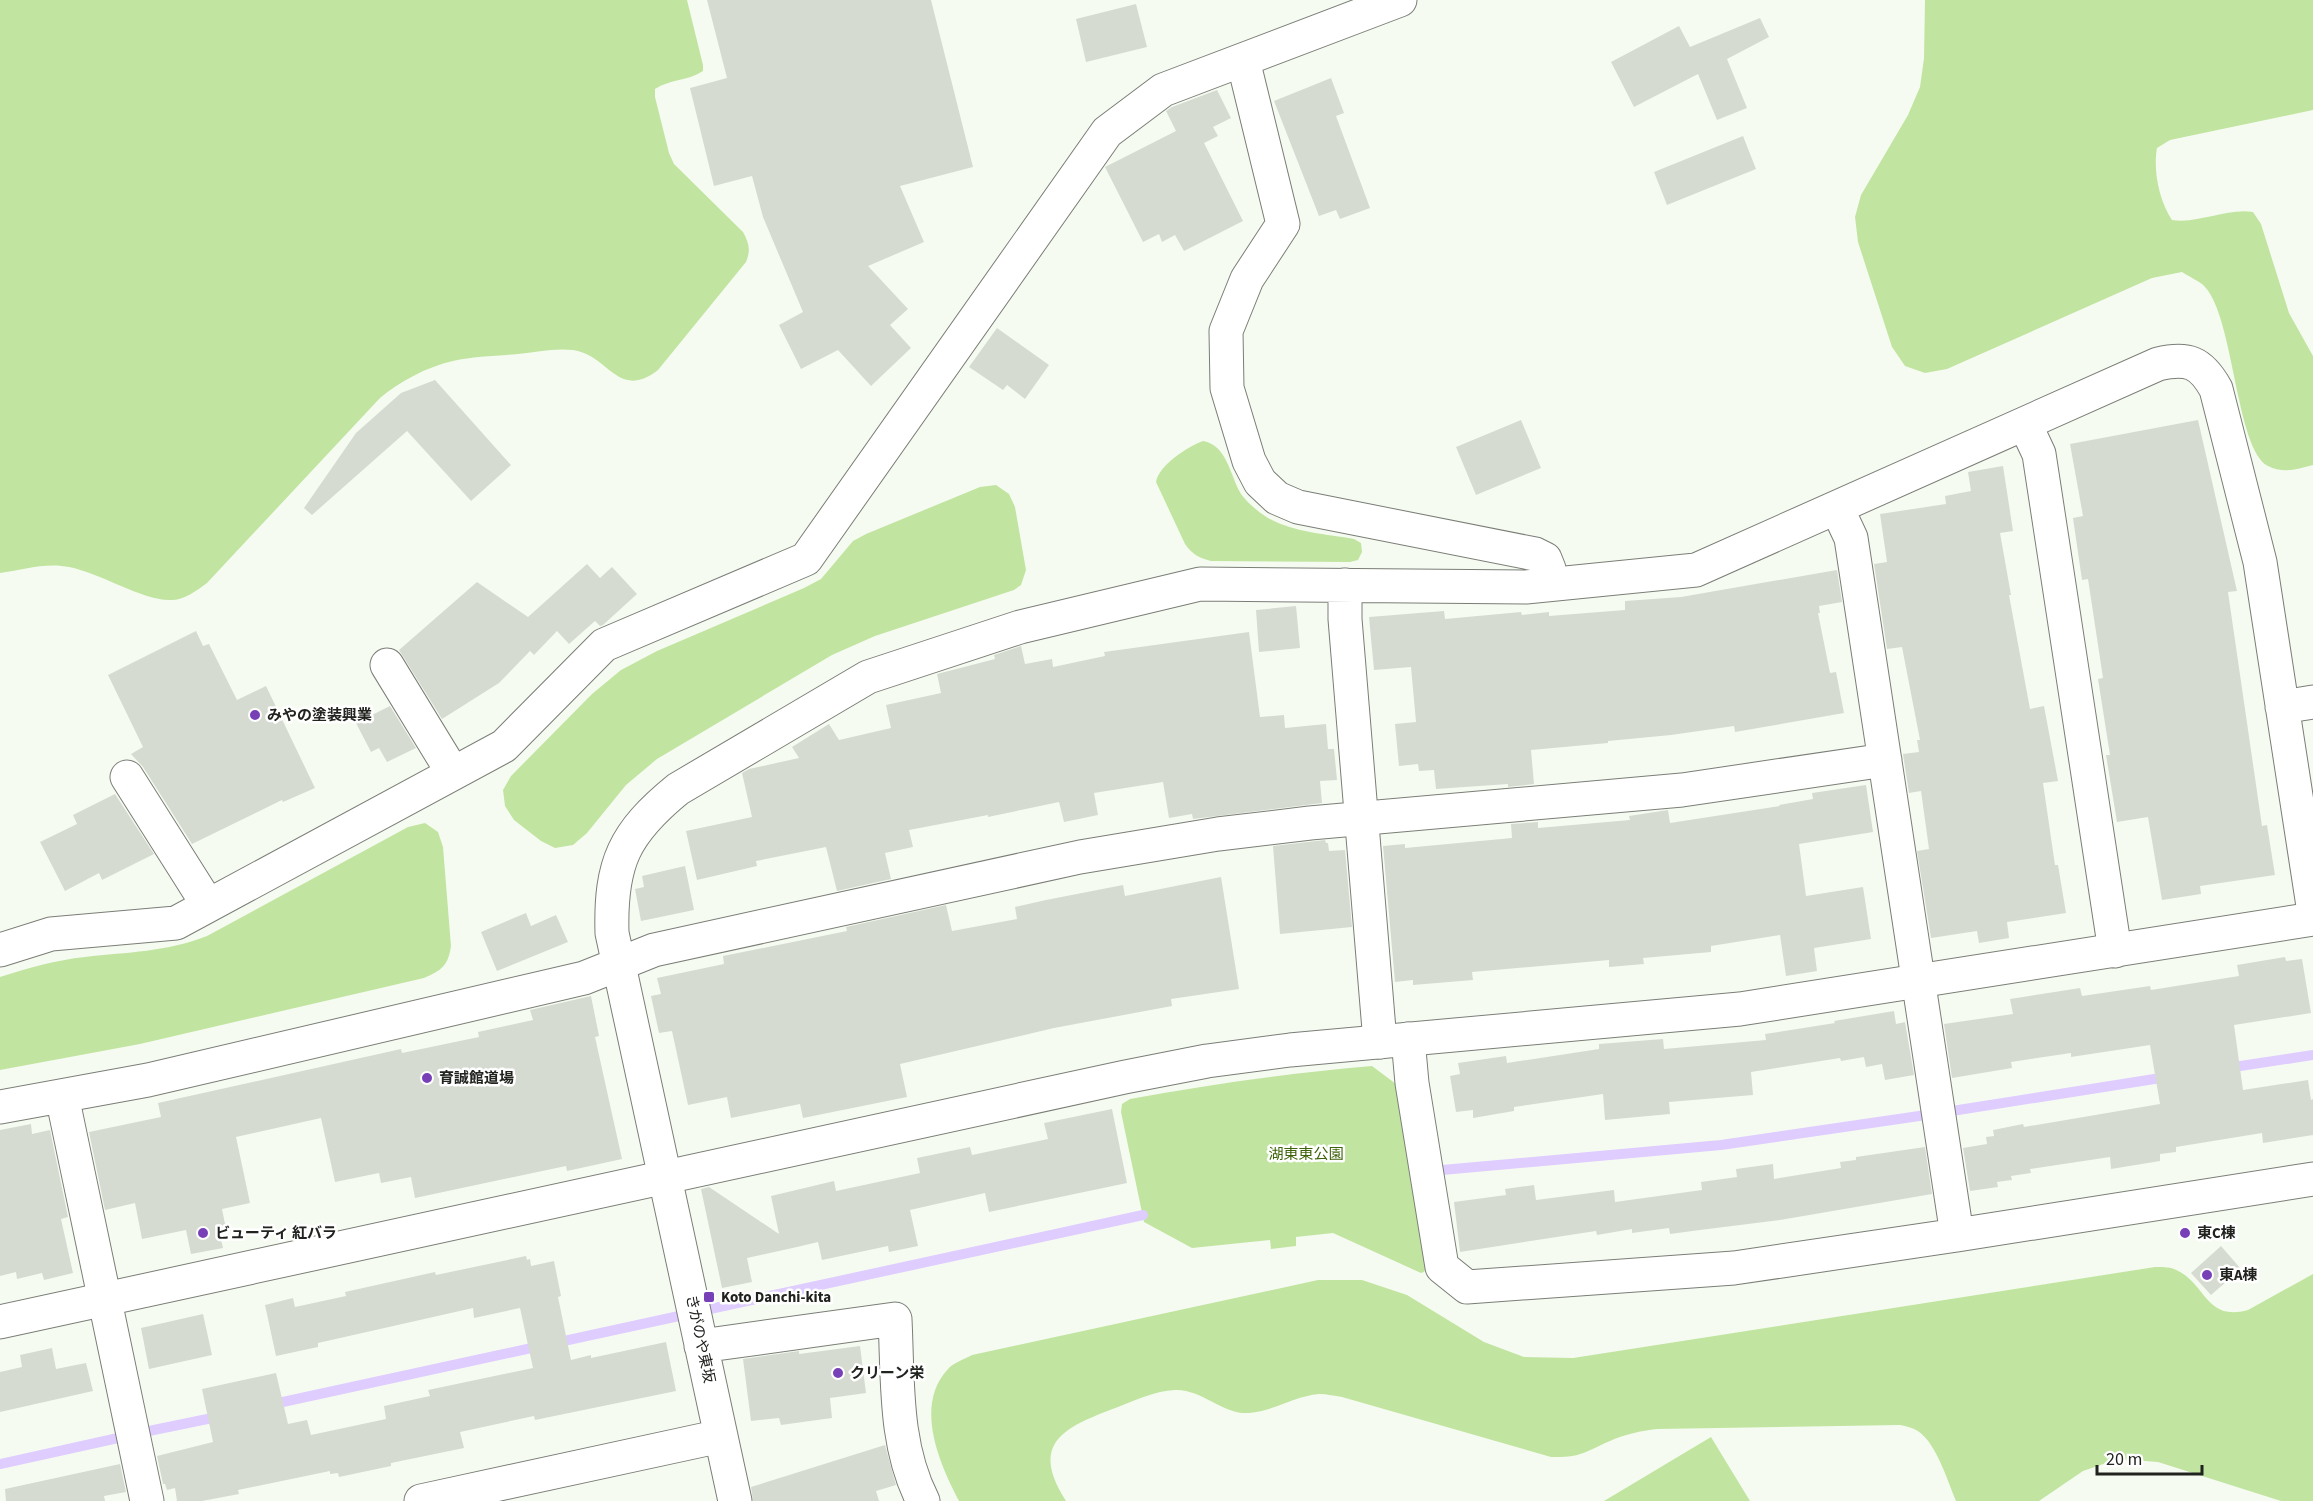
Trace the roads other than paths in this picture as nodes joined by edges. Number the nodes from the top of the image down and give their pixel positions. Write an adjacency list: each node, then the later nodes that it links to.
1 (1400, 0): 2 (street)
2 (1243, 60): 5 (street); 10 (street)
3 (2025, 424): 4 (street, きがのや東坂); 8 (street, きがのや東坂); 17 (street)
4 (1837, 508): 5 (street, きがのや東坂); 9 (street)
5 (1550, 584): 6 (street, きがのや東坂)
6 (1345, 585): 12 (street); 18 (street, きがのや東坂)
7 (387, 665): 10 (street)
8 (2298, 705): 14 (street, きがのや東坂)
9 (1885, 759): 12 (street); 19 (street)
10 (453, 773): 13 (street)
11 (127, 777): 13 (street)
12 (1361, 818): 18 (street); 20 (street)
13 (208, 905): 16 (street)
14 (2313, 906)
15 (2313, 919): 17 (street)
16 (0, 950)
17 (2115, 951): 19 (street)
18 (619, 963): 21 (street); 23 (street, きがのや東坂)
19 (1918, 981): 20 (street); 25 (street)
20 (1394, 1040): 23 (street); 25 (street)
21 (62, 1096): 22 (street); 26 (street)
22 (0, 1107)
23 (665, 1177): 26 (street); 28 (street, きがのや東坂)
24 (2313, 1179): 25 (street)
25 (1957, 1235)
26 (105, 1298): 27 (street); 30 (street)
27 (0, 1322)
28 (701, 1346): 29 (street, きがのや東坂); 33 (street)
29 (721, 1436): 31 (street); 32 (street, きがのや東坂)
30 (147, 1501)
31 (421, 1501)
32 (735, 1501)
33 (923, 1501)

